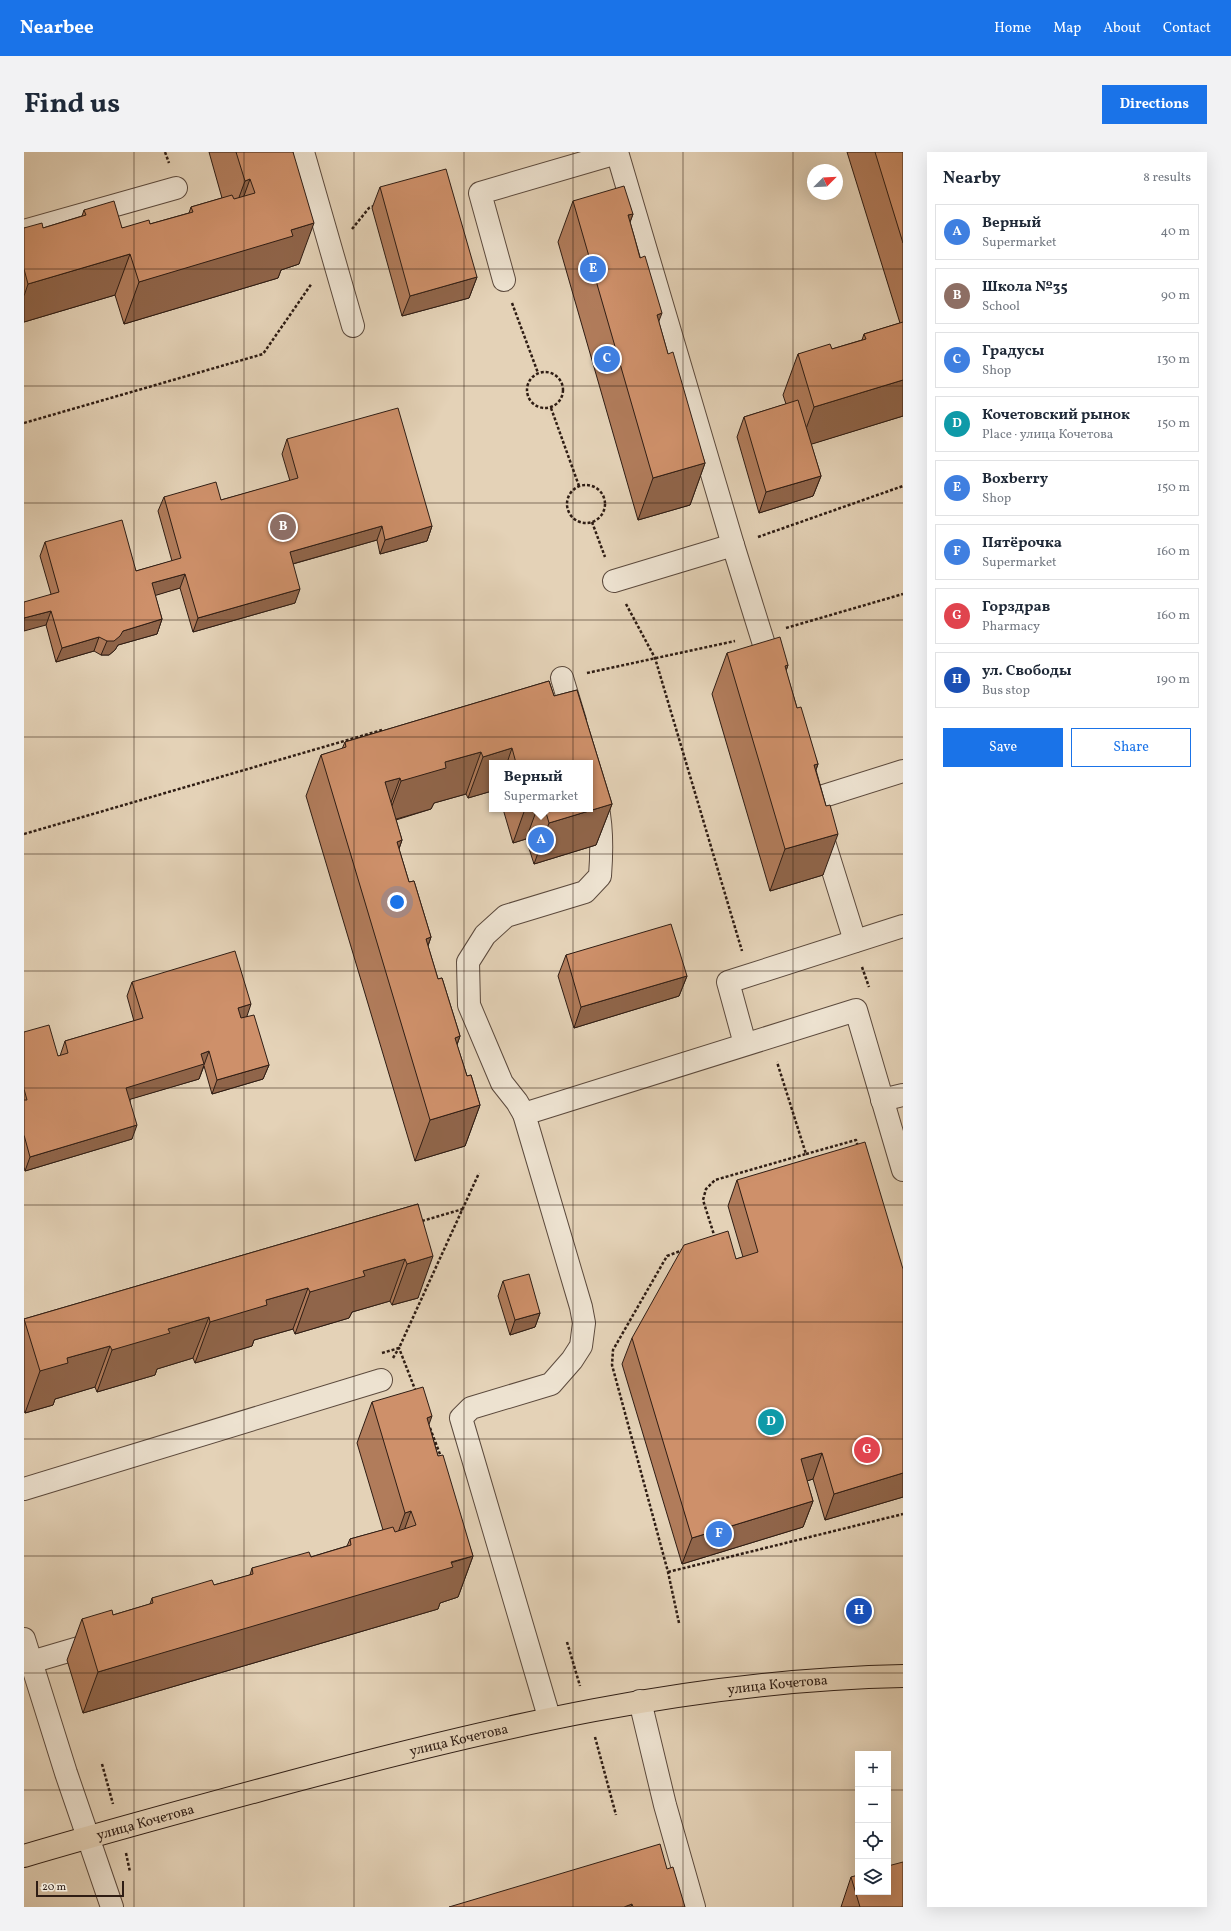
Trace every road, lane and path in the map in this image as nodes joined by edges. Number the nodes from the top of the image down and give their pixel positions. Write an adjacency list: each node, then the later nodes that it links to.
1 (303, 152): 6 (lane)
2 (617, 152): 7 (lane); 15 (lane)
3 (176, 188): 5 (lane)
4 (376, 206): 6 (path)
5 (24, 231)
6 (333, 253): 8 (lane); 11 (path)
7 (504, 280): 9 (path)
8 (353, 326)
9 (538, 373): 10 (path); 10 (path)
10 (551, 408): 12 (path)
11 (24, 423)
12 (579, 486): 14 (path); 14 (path)
13 (903, 486): 15 (path)
14 (592, 522): 16 (path)
15 (733, 545): 16 (lane); 18 (lane)
16 (614, 581): 19 (path)
17 (903, 594): 18 (path)
18 (761, 635): 19 (path); 21 (lane)
19 (654, 658): 20 (path); 31 (path)
20 (562, 678): 23 (lane)
21 (777, 688)
22 (388, 729): 28 (path)
23 (586, 759)
24 (903, 771): 27 (lane)
25 (805, 777): 27 (lane)
26 (593, 783): 36 (lane)
27 (811, 800): 30 (lane)
28 (24, 834)
29 (903, 926): 30 (lane)
30 (855, 941): 31 (lane)
31 (749, 974): 33 (lane)
32 (769, 1037): 33 (lane); 35 (lane); 38 (path)
33 (745, 1044): 36 (lane)
34 (903, 1094): 35 (lane)
35 (882, 1100): 39 (lane)
36 (524, 1114): 60 (lane)
37 (858, 1148): 38 (path)
38 (806, 1154): 43 (path)
39 (903, 1170)
40 (479, 1173): 41 (path)
41 (463, 1209): 42 (path); 45 (path)
42 (418, 1223)
43 (708, 1242)
44 (688, 1249): 53 (path)
45 (399, 1348): 46 (path); 47 (path); 48 (path)
46 (377, 1355)
47 (381, 1380): 51 (lane)
48 (419, 1399)
49 (427, 1421): 50 (path)
50 (441, 1458)
51 (24, 1489)
52 (903, 1514): 53 (path)
53 (668, 1572): 54 (path)
54 (679, 1623)
55 (121, 1635): 57 (lane)
56 (24, 1639): 57 (lane)
57 (31, 1662): 61 (lane)
58 (903, 1676): 59 (main road, улица Кочетова)
59 (640, 1701): 60 (main road, улица Кочетова); 64 (lane)
60 (549, 1718): 61 (main road, улица Кочетова)
61 (88, 1837): 62 (main road, улица Кочетова); 63 (lane)
62 (24, 1856)
63 (112, 1907)
64 (694, 1907)

